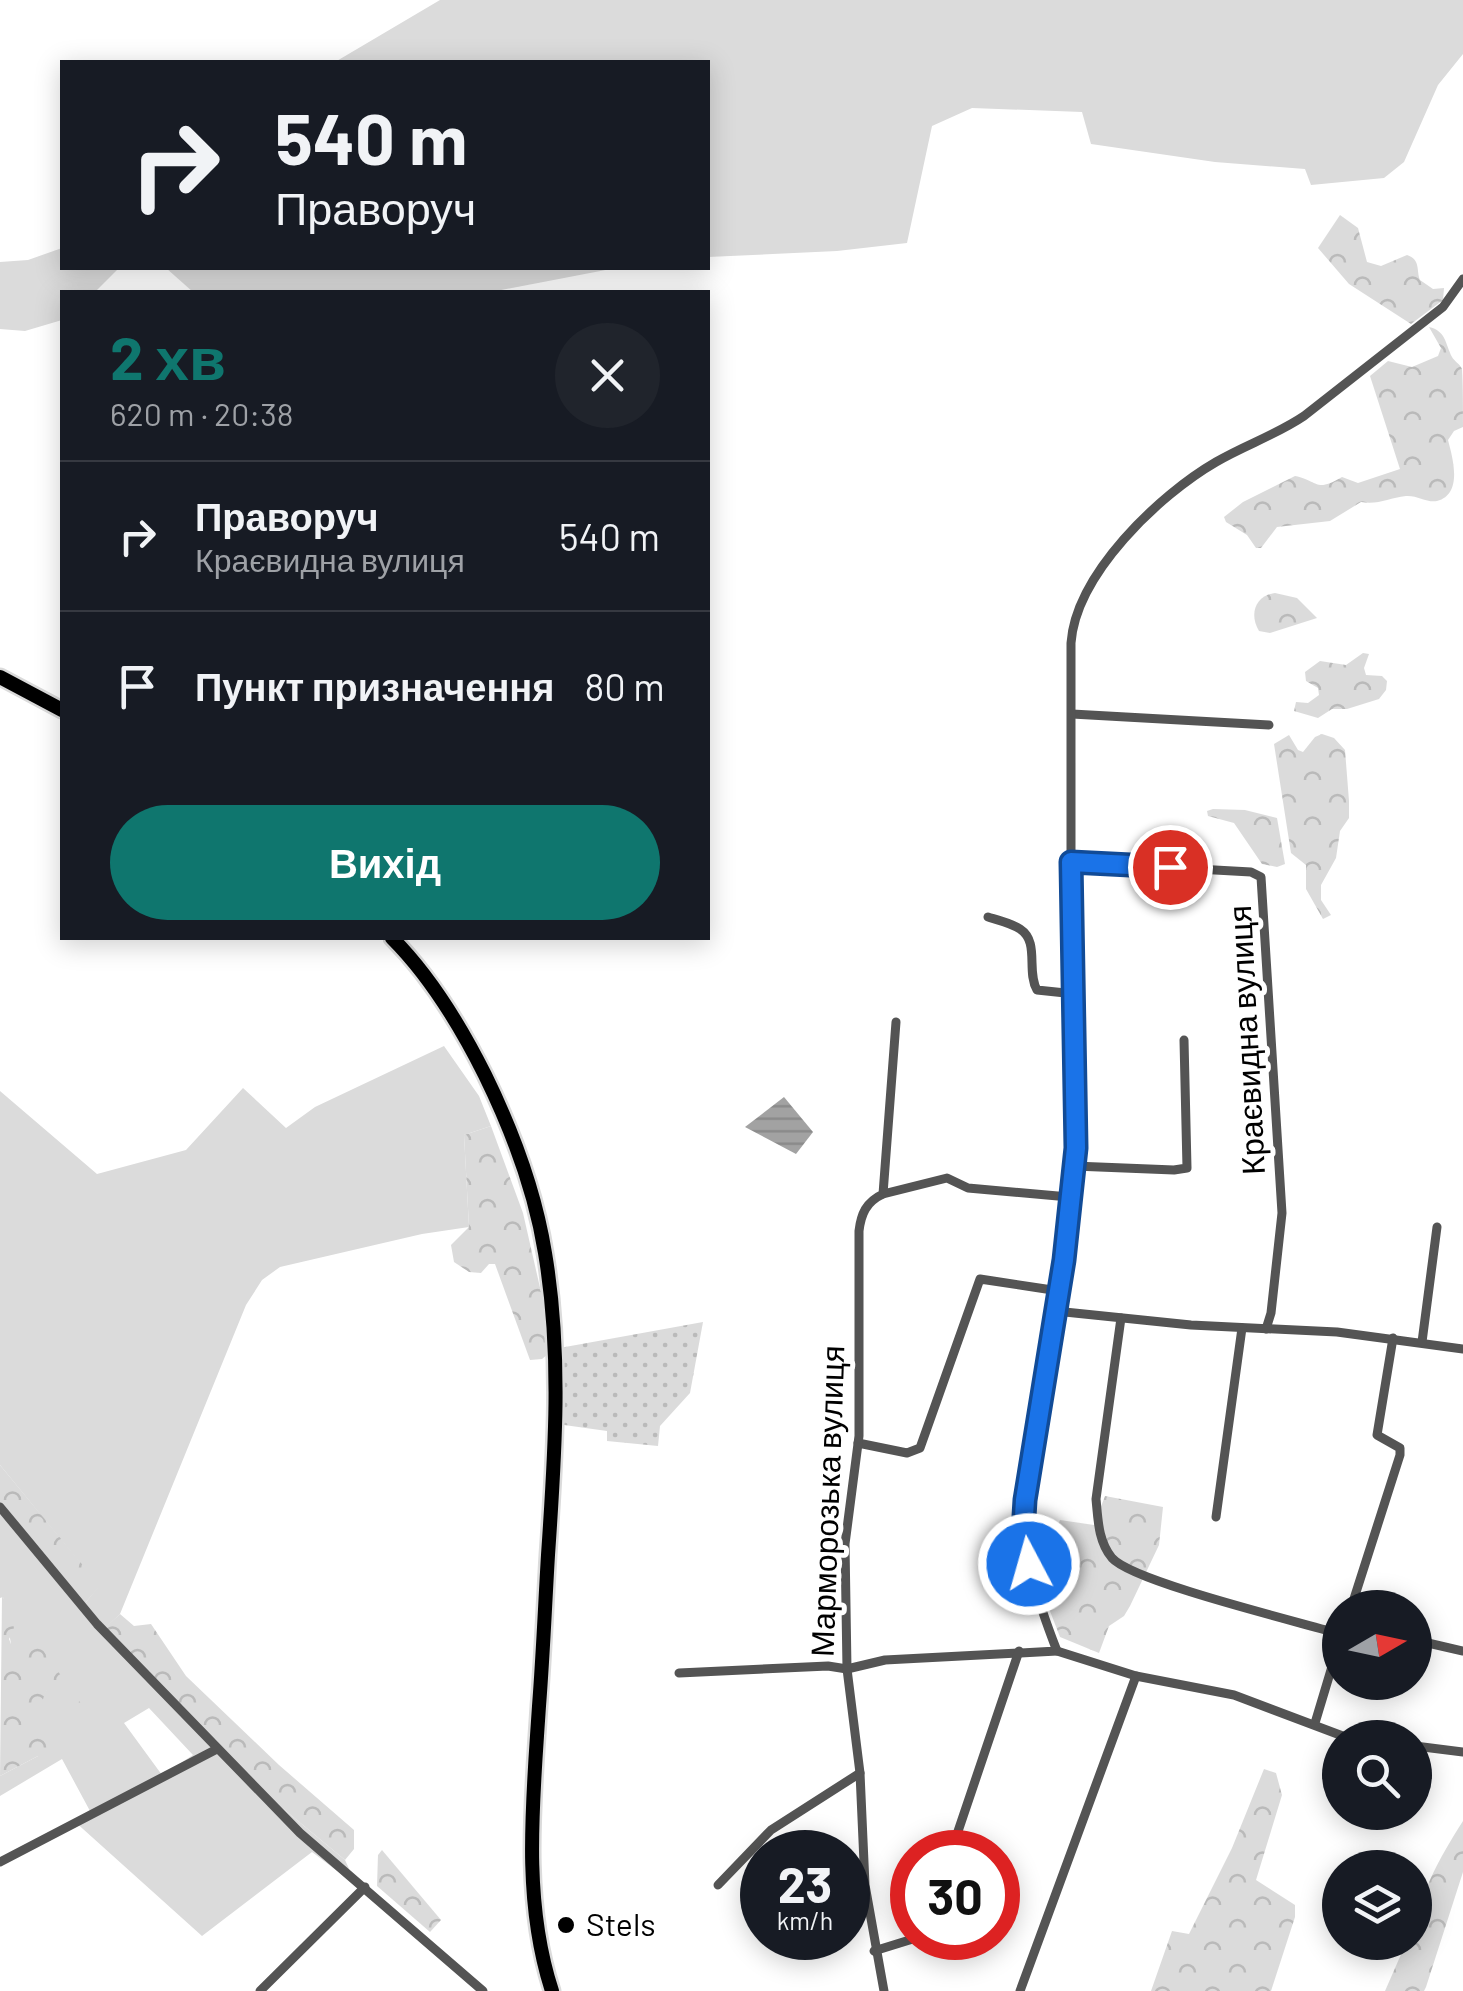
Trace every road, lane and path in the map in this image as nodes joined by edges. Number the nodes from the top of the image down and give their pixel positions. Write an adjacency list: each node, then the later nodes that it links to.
1 (1463, 279): 4 (street)
2 (0, 677): 3 (main road)
3 (60, 709)
4 (1072, 714): 5 (street); 6 (street)
5 (1270, 725)
6 (1071, 862): 9 (street); 20 (street, Краєвидна вулиця)
7 (988, 917): 9 (street)
8 (394, 940): 51 (main road)
9 (1075, 994): 12 (street)
10 (896, 1022): 13 (street, Марморозька вулиця)
11 (1184, 1040): 12 (street)
12 (1074, 1166): 14 (street)
13 (883, 1194): 14 (street); 24 (street, Марморозька вулиця)
14 (1069, 1197): 16 (street)
15 (1436, 1227): 22 (street)
16 (1058, 1292): 17 (street); 24 (street)
17 (1056, 1311): 18 (street); 31 (street)
18 (1121, 1318): 19 (street); 28 (street)
19 (1242, 1328): 20 (street); 26 (street)
20 (1266, 1329): 21 (street)
21 (1392, 1338): 22 (street); 27 (street)
22 (1422, 1342): 23 (street)
23 (1463, 1349)
24 (858, 1443): 33 (street, Марморозька вулиця)
25 (0, 1507): 40 (street)
26 (1216, 1517)
27 (1356, 1590)
28 (1322, 1631)
29 (1432, 1644): 32 (street)
30 (1019, 1651): 31 (street); 33 (street); 43 (street)
31 (1056, 1651): 35 (street)
32 (1463, 1651)
33 (847, 1668): 34 (street); 42 (street, Марморозька вулиця)
34 (679, 1673)
35 (1136, 1676): 37 (street); 53 (street)
36 (1322, 1700): 37 (street)
37 (1315, 1724): 38 (street)
38 (1322, 1727)
39 (1432, 1748): 41 (street)
40 (217, 1749): 44 (street); 46 (street)
41 (1463, 1752)
42 (860, 1774): 45 (street); 48 (street, Марморозька вулиця)
43 (958, 1830)
44 (0, 1862)
45 (718, 1885)
46 (365, 1888): 49 (street); 50 (street)
47 (890, 1946): 48 (street)
48 (874, 1951): 52 (street, Марморозька вулиця)
49 (260, 1991)
50 (483, 1991)
51 (552, 1991)
52 (884, 1991)
53 (1020, 1991)

